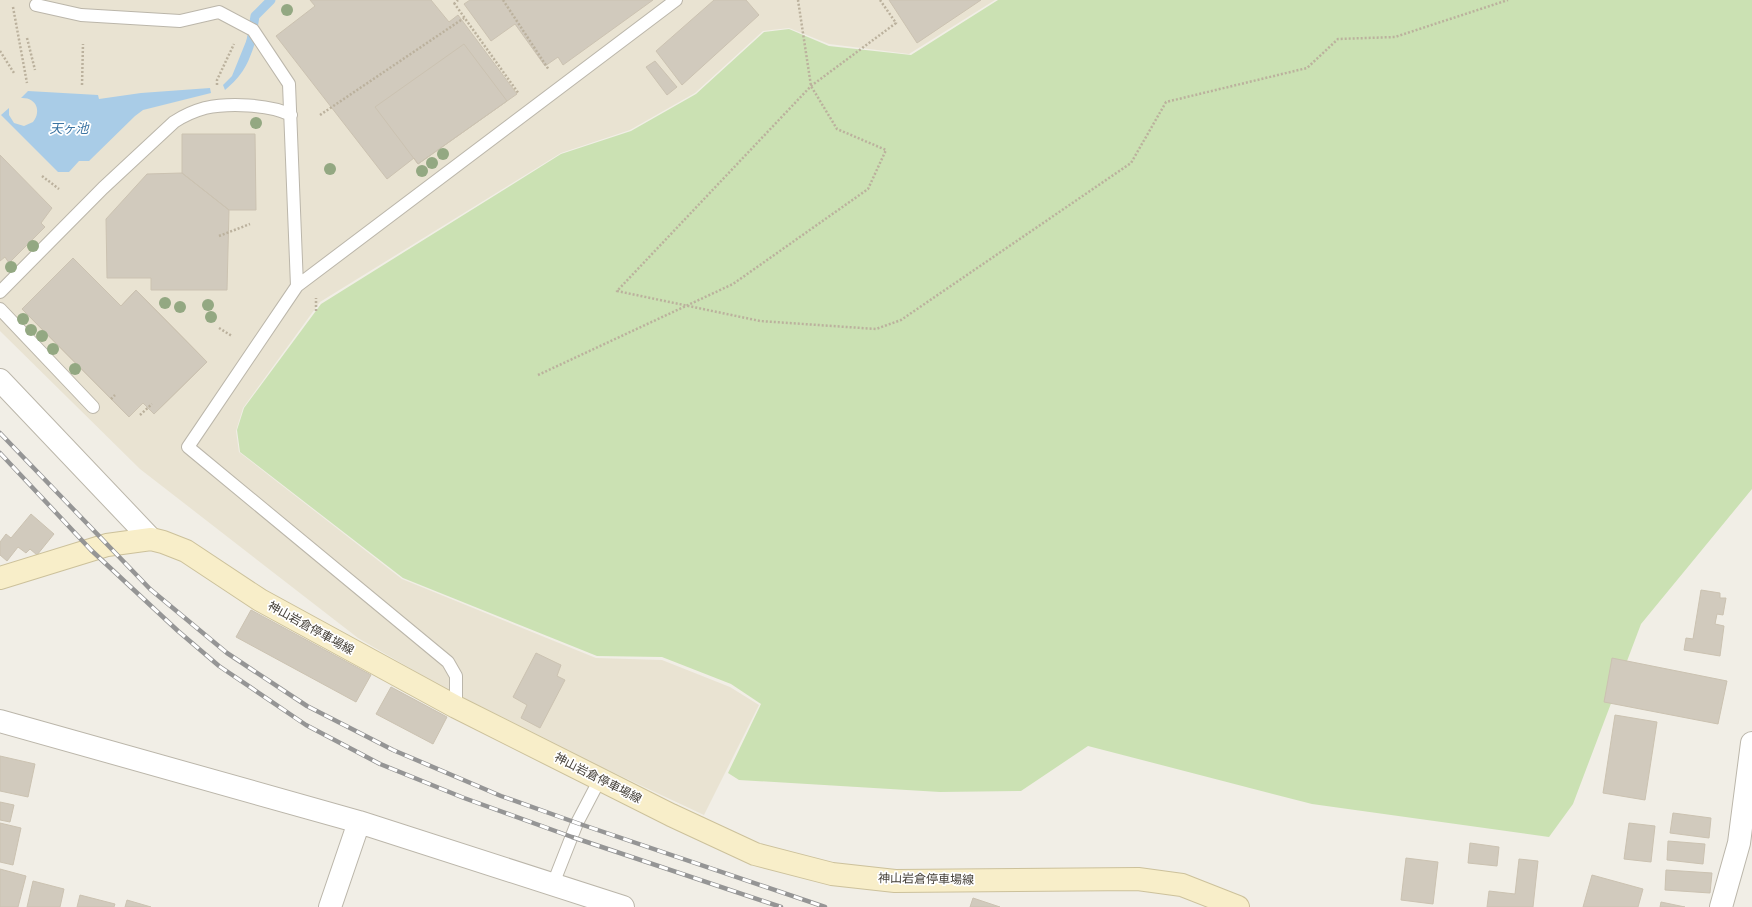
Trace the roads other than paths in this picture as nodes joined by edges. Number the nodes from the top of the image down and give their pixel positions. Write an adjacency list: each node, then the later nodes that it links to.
1 (676, 0): 4 (lane)
2 (36, 4): 3 (lane)
3 (290, 115): 4 (lane); 5 (lane)
4 (298, 286): 11 (lane)
5 (0, 292)
6 (0, 309): 8 (lane)
7 (0, 380): 9 (street)
8 (94, 407)
9 (151, 540): 10 (main road, 神山岩倉停車場線); 11 (main road, 神山岩倉停車場線)
10 (0, 578)
11 (456, 707): 14 (main road, 神山岩倉停車場線)
12 (0, 721): 15 (street)
13 (1752, 743): 20 (street)
14 (600, 779): 16 (lane); 19 (main road, 神山岩倉停車場線)
15 (359, 822): 16 (street); 17 (street)
16 (553, 884): 18 (street)
17 (330, 907)
18 (623, 907)
19 (1238, 907)
20 (1720, 907)

